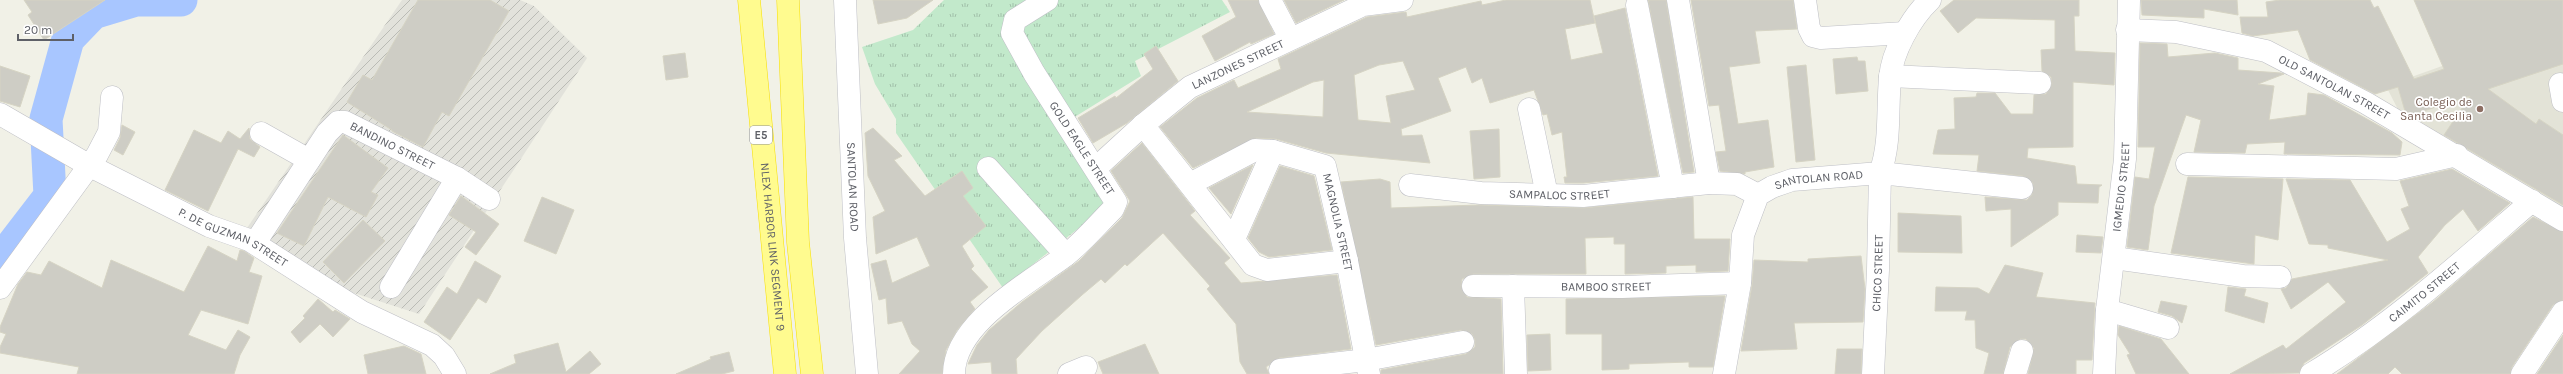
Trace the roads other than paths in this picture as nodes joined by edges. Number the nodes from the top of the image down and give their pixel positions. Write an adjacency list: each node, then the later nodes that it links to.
1 (749, 0): 61 (highway, NLEX HARBOR LINK SEGMENT 9 / E5)
2 (789, 0): 62 (highway)
3 (844, 0): 63 (street, SANTOLAN ROAD)
4 (1047, 0): 29 (street, GOLD EAGLE STREET)
5 (1270, 0): 15 (street)
6 (1402, 0): 11 (street, LANZONES STREET)
7 (1678, 0): 32 (street)
8 (1806, 0): 14 (street)
9 (1930, 0): 14 (street, SANTOLAN ROAD)
10 (2129, 0): 13 (street, IGMEDIO STREET)
11 (1362, 3): 15 (street, LANZONES STREET)
12 (1637, 5): 35 (street)
13 (2127, 30): 24 (street, OLD SANTOLAN STREET); 45 (street, IGMEDIO STREET)
14 (1905, 33): 16 (street, SANTOLAN ROAD)
15 (1290, 38): 21 (street, LANZONES STREET)
16 (1890, 76): 17 (street); 30 (street, SANTOLAN ROAD)
17 (2040, 83)
18 (112, 97): 27 (street)
19 (1529, 109): 37 (street)
20 (0, 114): 27 (street, P. DE GUZMAN STREET)
21 (1143, 125): 29 (street, LANZONES STREET); 33 (street)
22 (261, 133): 25 (street)
23 (1272, 151): 33 (street, MAGNOLIA STREET); 42 (street); 46 (street, MAGNOLIA STREET)
24 (2457, 155): 26 (street); 40 (street, OLD SANTOLAN STREET)
25 (309, 160): 31 (street, BANDINO STREET); 43 (street, BANDINO STREET)
26 (2188, 164)
27 (90, 166): 43 (street, P. DE GUZMAN STREET); 52 (street)
28 (988, 168): 44 (street)
29 (1096, 168): 44 (street, GOLD EAGLE STREET)
30 (1880, 173): 36 (street); 38 (street, SANTOLAN ROAD); 67 (street, CHICO STREET)
31 (457, 178): 39 (street, BANDINO STREET); 51 (street)
32 (1709, 183): 35 (street, SAMPALOC STREET); 38 (street, SAMPALOC STREET)
33 (1190, 184): 42 (street)
34 (1410, 185): 37 (street, SAMPALOC STREET)
35 (1673, 187): 37 (street, SAMPALOC STREET)
36 (2022, 188)
37 (1547, 195)
38 (1758, 195): 48 (street, SANTOLAN ROAD)
39 (489, 199)
40 (2532, 201): 41 (street, OLD SANTOLAN STREET); 70 (street, CAIMITO STREET)
41 (2563, 220)
42 (1234, 239): 46 (street)
43 (255, 243): 60 (street, P. DE GUZMAN STREET)
44 (1066, 255): 64 (street, GOLD EAGLE STREET)
45 (2114, 258): 47 (street); 53 (street, IGMEDIO STREET)
46 (1347, 261): 58 (street, MAGNOLIA STREET)
47 (2280, 277)
48 (1740, 283): 50 (street, BAMBOO STREET); 66 (street, SANTOLAN ROAD)
49 (1473, 286): 50 (street, BAMBOO STREET)
50 (1513, 286): 65 (street)
51 (391, 287)
52 (0, 288)
53 (2107, 310): 55 (street); 69 (street, IGMEDIO STREET)
54 (2563, 312): 71 (street)
55 (2168, 328)
56 (1463, 342): 58 (street)
57 (2022, 351): 68 (street)
58 (1367, 367): 59 (street)
59 (1280, 370)
60 (455, 374)
61 (785, 374)
62 (812, 374)
63 (867, 374)
64 (954, 374)
65 (1516, 374)
66 (1724, 374)
67 (1873, 374)
68 (2015, 374)
69 (2104, 374)
70 (2311, 374)
71 (2522, 374)

